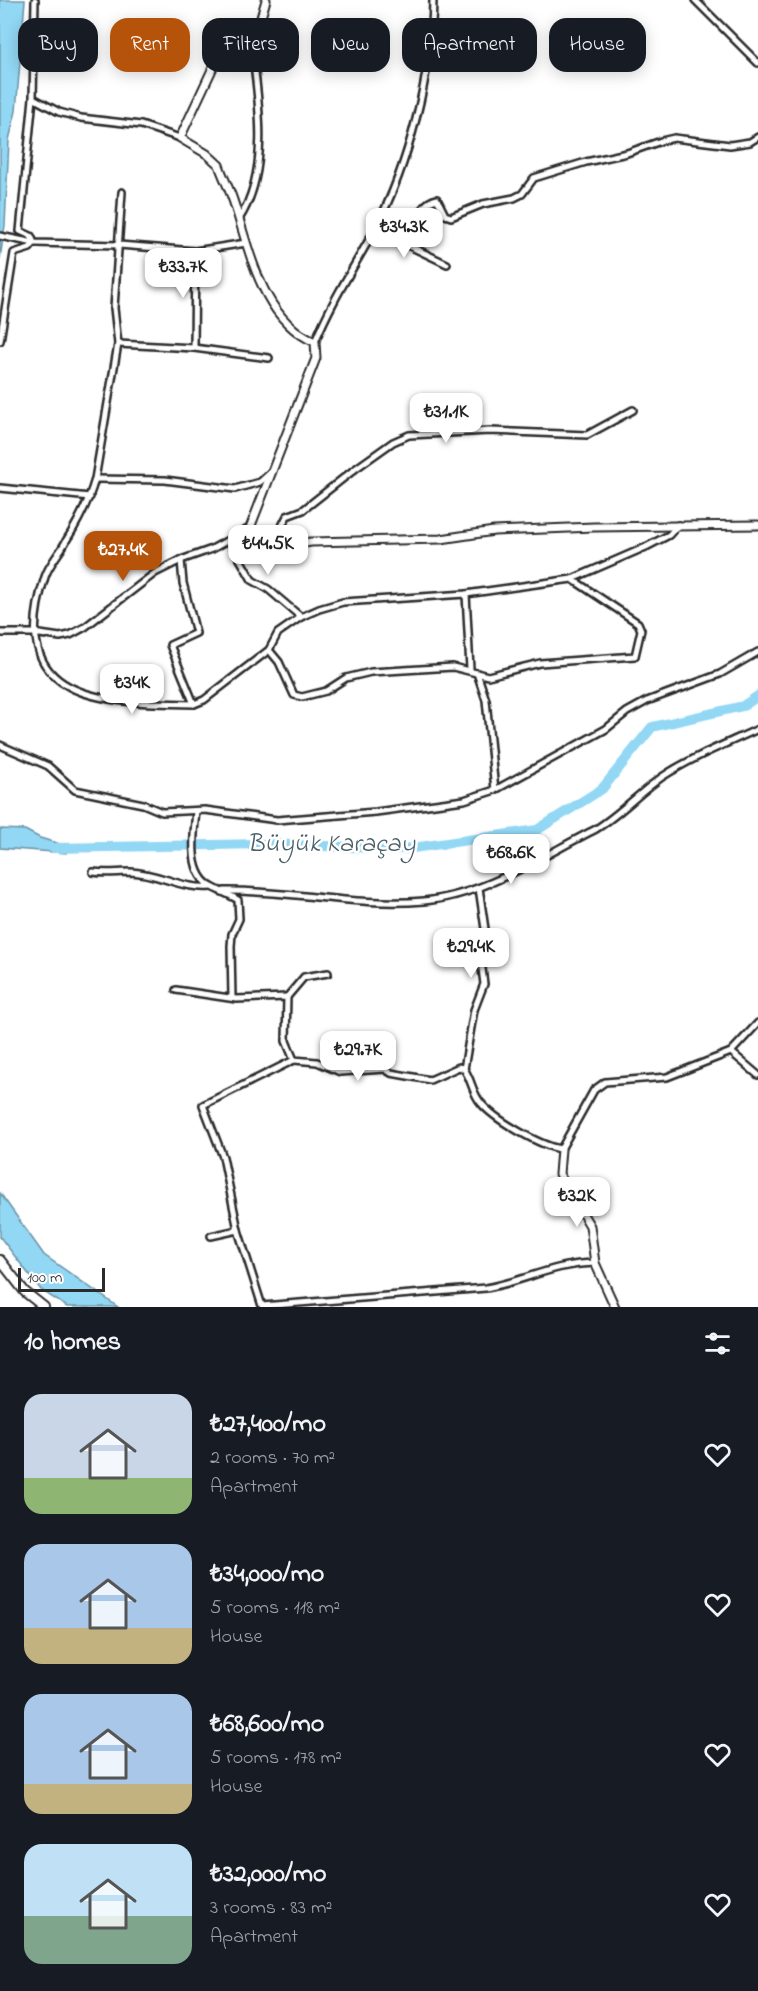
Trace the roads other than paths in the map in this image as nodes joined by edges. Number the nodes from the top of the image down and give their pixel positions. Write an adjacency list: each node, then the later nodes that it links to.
1 (35, 0): 9 (street)
2 (266, 0): 5 (street)
3 (433, 0): 14 (street)
4 (695, 0): 6 (street)
5 (261, 18)
6 (758, 63)
7 (211, 72): 11 (street)
8 (255, 72): 13 (street)
9 (33, 98): 11 (street); 16 (street)
10 (758, 137): 18 (street)
11 (180, 138): 13 (street)
12 (123, 192): 19 (street)
13 (239, 219): 17 (street)
14 (374, 230): 18 (street); 23 (street)
15 (0, 236): 16 (street)
16 (34, 243): 19 (street); 22 (street)
17 (246, 243): 20 (street); 23 (street)
18 (403, 244): 21 (street)
19 (119, 245): 20 (street); 24 (street)
20 (195, 251): 25 (street)
21 (447, 264)
22 (0, 341)
23 (315, 342): 28 (street)
24 (118, 344): 25 (street); 29 (street)
25 (194, 348): 26 (street)
26 (269, 358)
27 (633, 410): 36 (street)
28 (271, 472): 29 (street); 34 (street)
29 (95, 479): 31 (street)
30 (0, 488): 31 (street)
31 (90, 497): 42 (street)
32 (678, 524): 33 (street); 36 (street); 38 (street)
33 (758, 525)
34 (250, 528): 35 (street); 36 (street)
35 (230, 540): 37 (street); 40 (street)
36 (280, 548)
37 (181, 560): 42 (street); 47 (street)
38 (572, 579): 39 (street); 46 (street)
39 (466, 594): 40 (street); 45 (street)
40 (301, 617): 43 (street)
41 (0, 633): 42 (street)
42 (33, 633): 47 (street)
43 (269, 650): 45 (street); 47 (street)
44 (758, 652): 50 (street)
45 (470, 669): 46 (street)
46 (477, 673): 50 (street)
47 (194, 704)
48 (758, 729): 54 (street)
49 (0, 744): 51 (street)
50 (495, 790): 51 (street)
51 (196, 811): 53 (street)
52 (93, 872): 53 (street)
53 (211, 887): 55 (street)
54 (479, 888): 55 (street); 63 (street)
55 (224, 891): 59 (street)
56 (328, 974): 58 (street)
57 (176, 990): 59 (street)
58 (287, 996): 59 (street); 62 (street)
59 (232, 998)
60 (758, 1023): 61 (street)
61 (731, 1052): 64 (street); 65 (street)
62 (294, 1060): 63 (street); 66 (street)
63 (465, 1069): 65 (street)
64 (758, 1076)
65 (561, 1149): 69 (street)
66 (238, 1230): 67 (street); 69 (street)
67 (211, 1236)
68 (0, 1260): 70 (main road)
69 (595, 1263): 71 (street)
70 (39, 1306)
71 (615, 1307)

